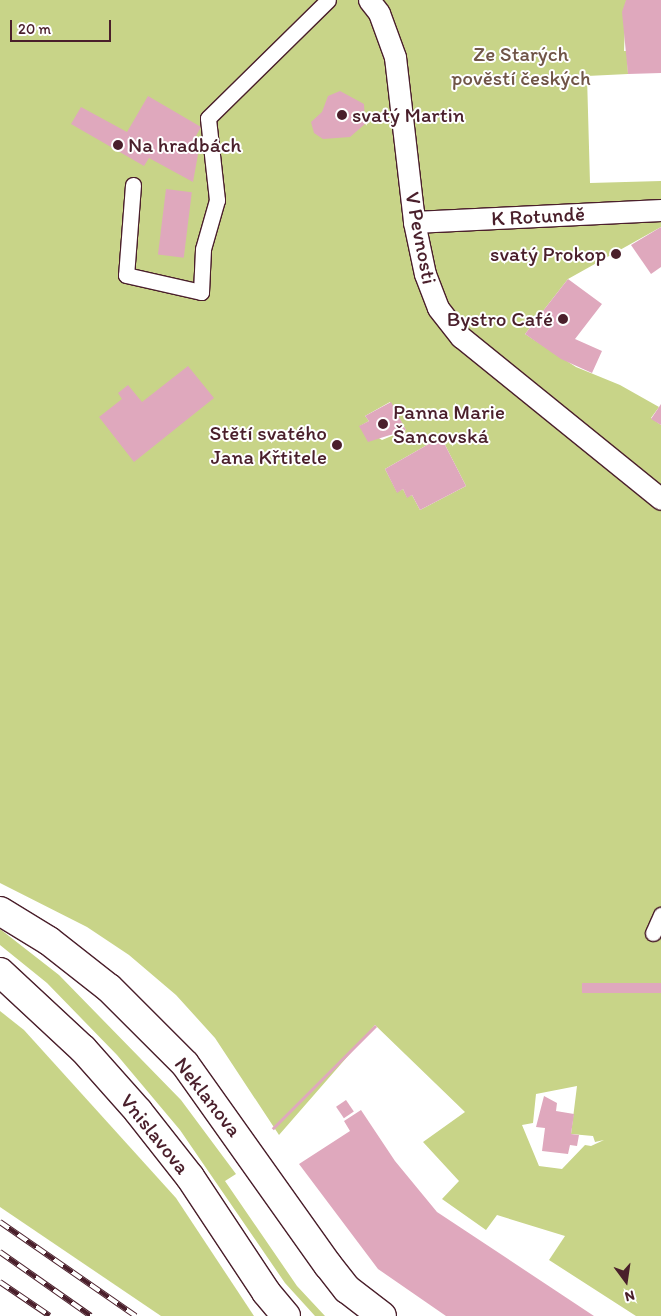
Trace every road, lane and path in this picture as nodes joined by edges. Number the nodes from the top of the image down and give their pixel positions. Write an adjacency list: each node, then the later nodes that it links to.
1 (328, 0): 3 (lane)
2 (369, 0): 5 (street, V Pevnosti)
3 (133, 185)
4 (661, 210): 5 (street, K Rotundě)
5 (414, 222): 6 (street, V Pevnosti)
6 (661, 499)
7 (0, 911): 12 (street, Neklanova)
8 (661, 915): 9 (lane)
9 (653, 933)
10 (0, 972): 11 (street, Vnislavova)
11 (286, 1316)
12 (382, 1316)

